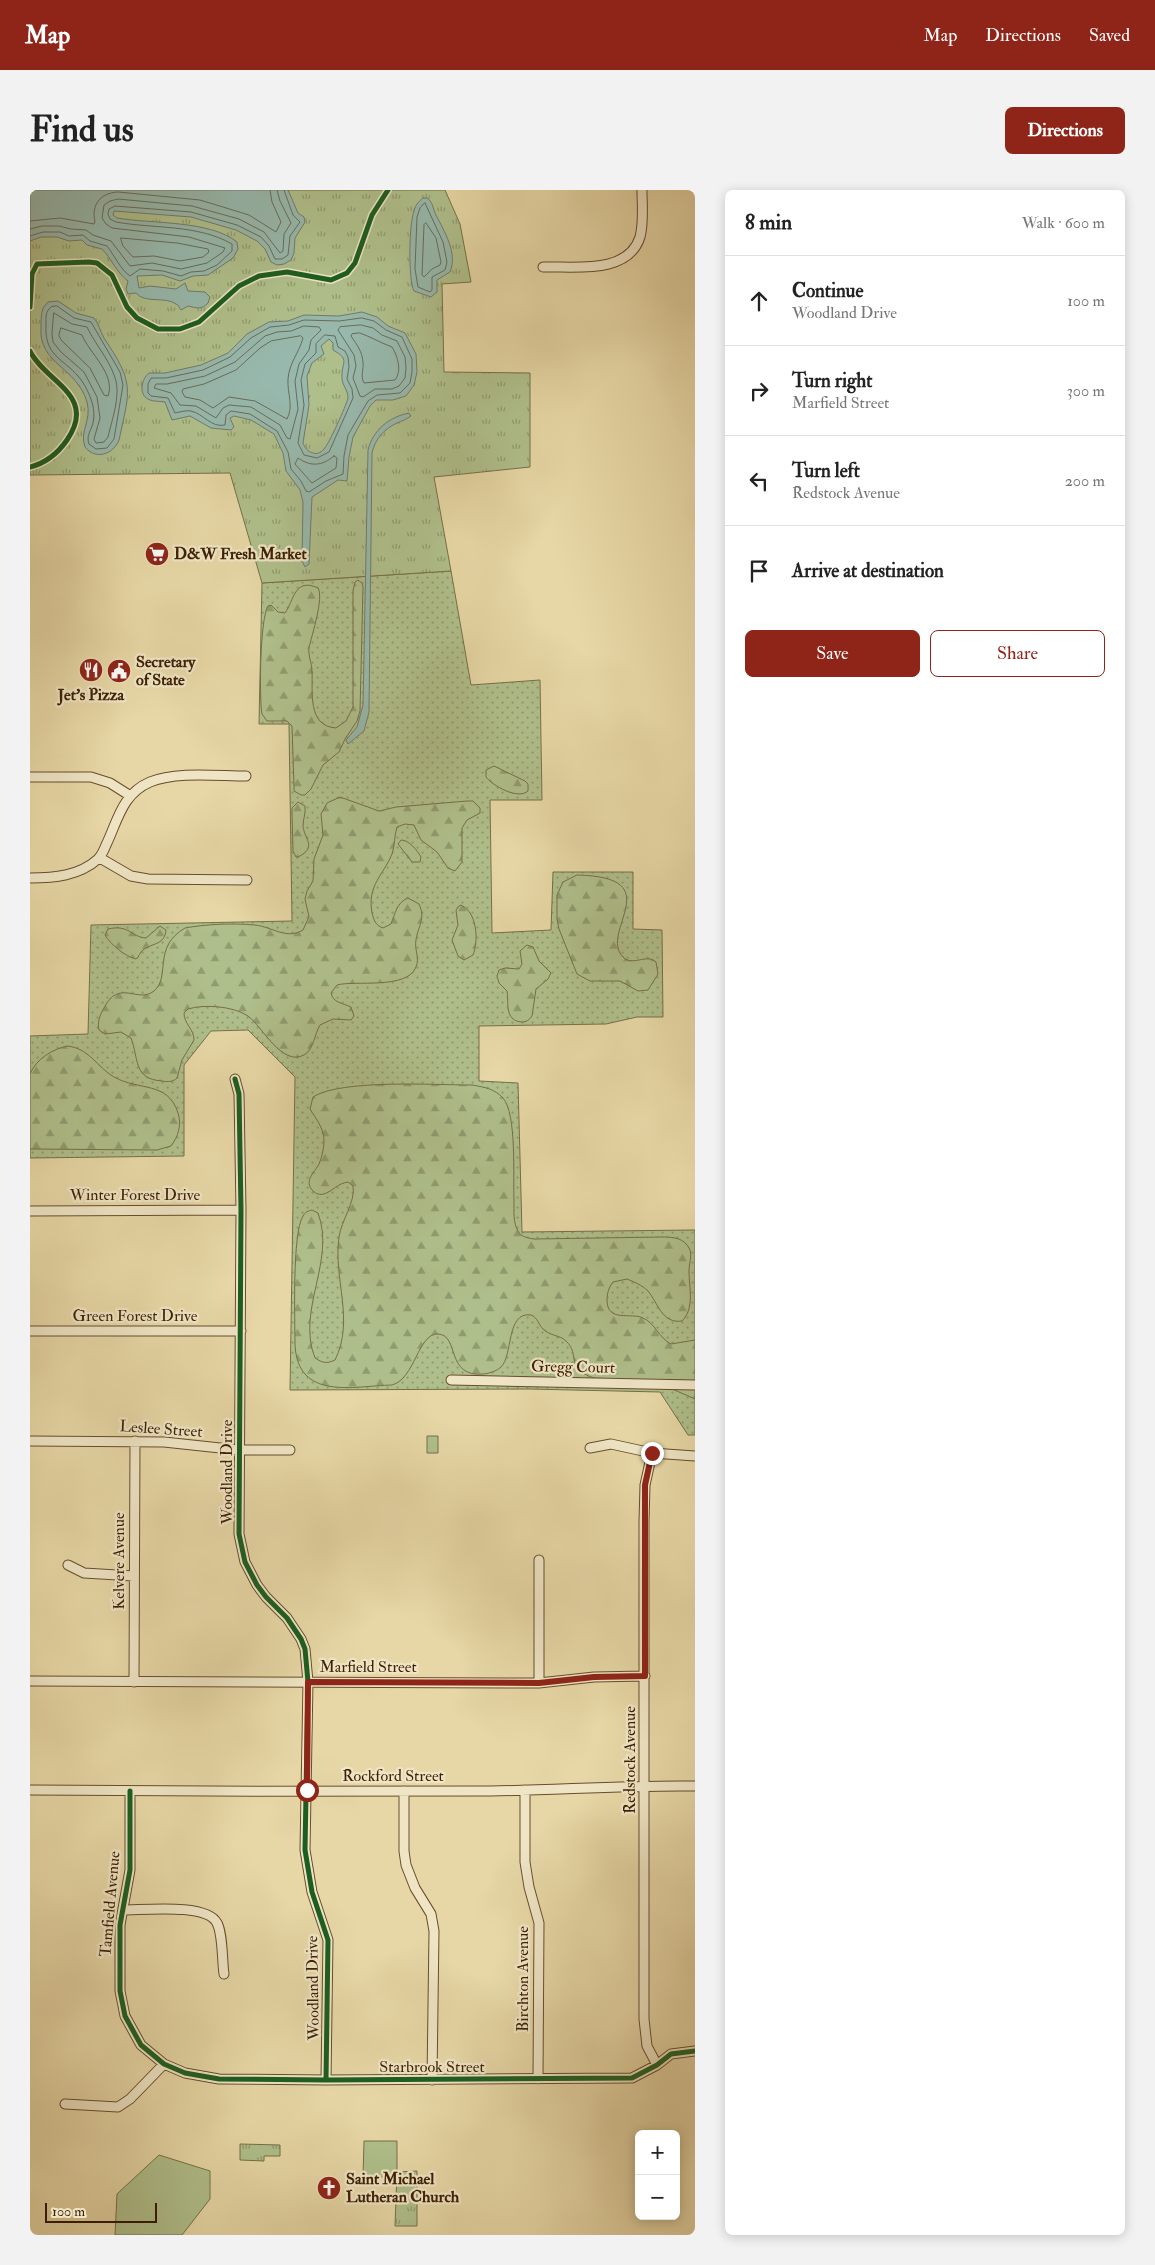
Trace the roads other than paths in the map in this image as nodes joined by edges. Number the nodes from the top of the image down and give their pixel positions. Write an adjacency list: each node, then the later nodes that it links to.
1 (642, 190): 2 (street)
2 (543, 267)
3 (246, 776): 5 (street)
4 (30, 777): 5 (street)
5 (129, 795): 6 (street)
6 (100, 858): 7 (street); 8 (street)
7 (30, 878)
8 (247, 880)
9 (235, 1079): 10 (street, Woodland Drive)
10 (241, 1210): 11 (street, Winter Forest Drive); 13 (street, Woodland Drive)
11 (30, 1211)
12 (30, 1331): 13 (street, Green Forest Drive)
13 (240, 1331): 19 (street, Woodland Drive)
14 (451, 1380): 15 (street, Gregg Court)
15 (695, 1385)
16 (30, 1441): 17 (street, Leslee Street)
17 (135, 1441): 19 (street, Leslee Street); 25 (street, Kelvere Avenue)
18 (590, 1448): 21 (street)
19 (239, 1450): 20 (street, Leslee Street); 29 (street, Woodland Drive)
20 (290, 1450)
21 (652, 1453): 22 (street); 26 (street, Redstock Avenue)
22 (695, 1456)
23 (539, 1560): 30 (street)
24 (68, 1565): 25 (street)
25 (134, 1576): 28 (street, Kelvere Avenue)
26 (645, 1676): 30 (street, Marfield Street); 31 (street, Redstock Avenue)
27 (30, 1681): 28 (street, Marfield Street)
28 (134, 1682): 29 (street, Marfield Street)
29 (308, 1682): 30 (street, Marfield Street); 34 (street, Woodland Drive)
30 (539, 1683)
31 (645, 1786): 32 (street, Rockford Street); 35 (street, Rockford Street); 42 (street, Redstock Avenue)
32 (695, 1786)
33 (30, 1790): 36 (street, Rockford Street)
34 (307, 1790): 36 (street, Rockford Street); 37 (street, Rockford Street); 43 (street, Woodland Drive)
35 (525, 1790): 37 (street, Rockford Street); 45 (street, Birchton Avenue)
36 (130, 1791): 38 (street, Tamfield Avenue)
37 (404, 1791): 44 (street)
38 (124, 1910): 39 (street); 41 (street, Tamfield Avenue)
39 (224, 1974)
40 (695, 2051): 42 (street, Starbrook Street)
41 (164, 2064): 43 (street, Starbrook Street); 46 (street)
42 (657, 2065): 45 (street, Starbrook Street)
43 (326, 2080): 44 (street, Starbrook Street)
44 (432, 2080): 45 (street, Starbrook Street)
45 (538, 2080)
46 (65, 2104)

